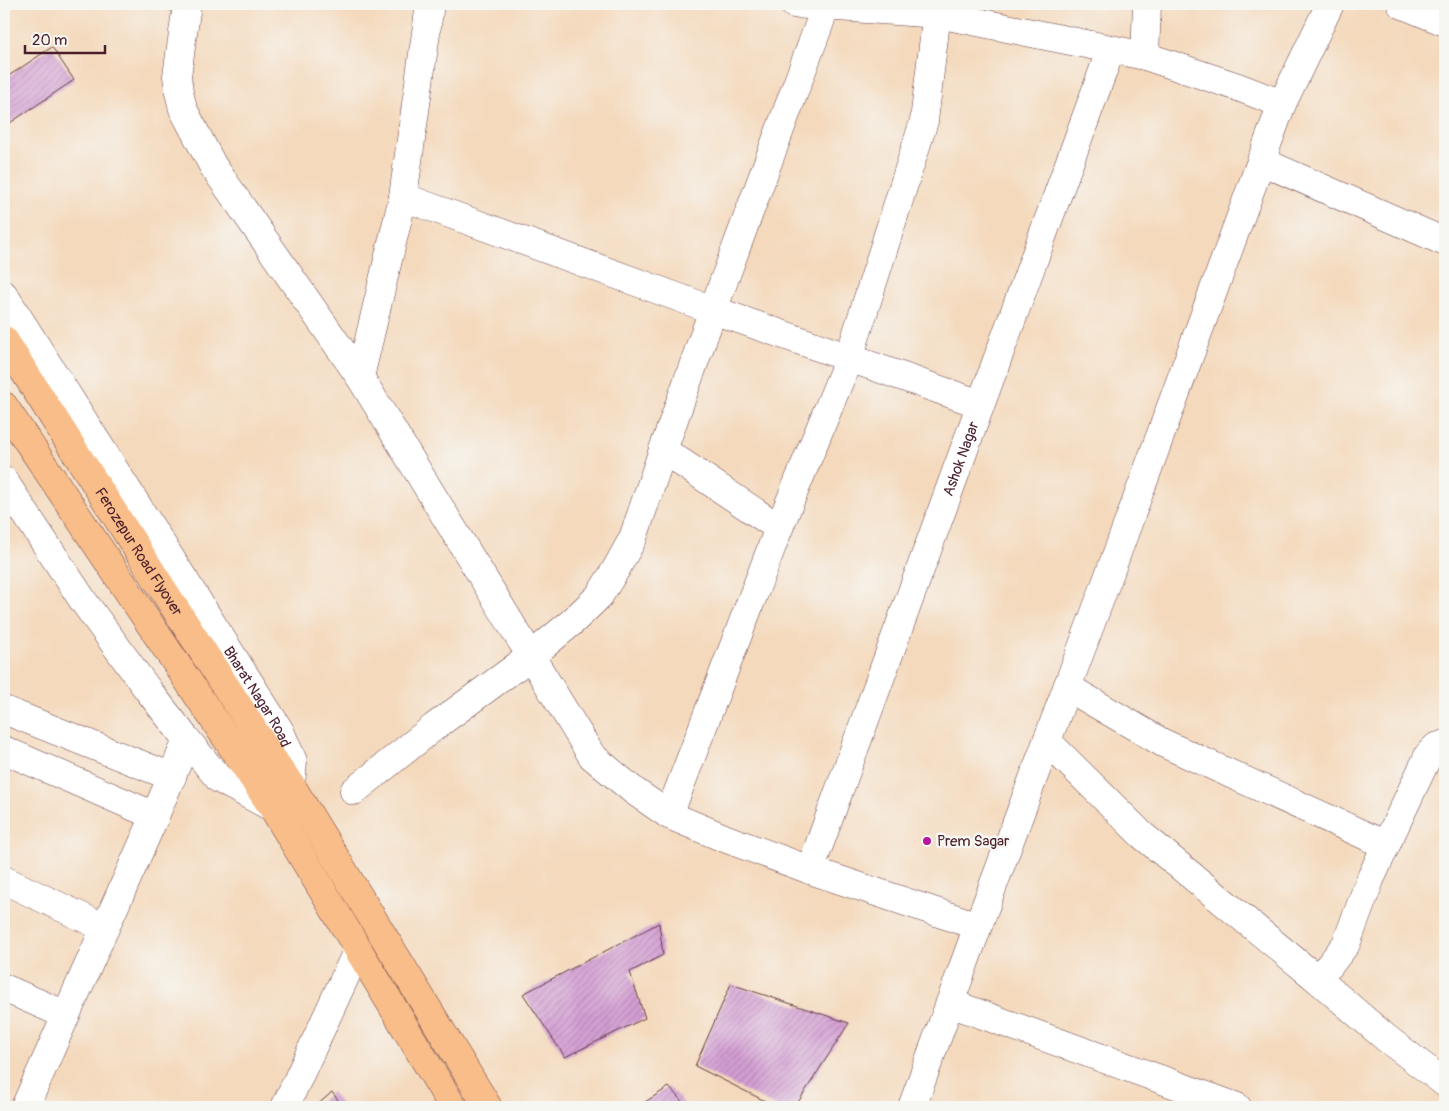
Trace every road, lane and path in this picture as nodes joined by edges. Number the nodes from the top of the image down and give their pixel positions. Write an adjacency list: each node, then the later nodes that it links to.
1 (187, 4): 20 (street)
2 (430, 4): 14 (street)
3 (794, 4): 7 (street)
4 (1147, 4): 11 (street)
5 (1330, 4): 12 (street)
6 (1401, 4): 9 (street)
7 (826, 6): 8 (street); 17 (street)
8 (938, 9): 10 (street); 19 (street)
9 (1445, 22)
10 (1111, 49): 11 (street); 21 (street, Ashok Nagar)
11 (1145, 56): 12 (street)
12 (1282, 104): 13 (street)
13 (1261, 161): 15 (street); 27 (street)
14 (403, 197): 17 (street); 20 (street)
15 (1445, 242)
16 (4, 295): 35 (street, Bharat Nagar Road)
17 (713, 310): 19 (street); 23 (street)
18 (4, 340): 33 (main road, Ferozepur Road Flyover)
19 (849, 358): 21 (street); 25 (street)
20 (360, 377): 26 (street)
21 (980, 404): 41 (street, Ashok Nagar)
22 (4, 406): 33 (main road, Ferozepur Road Flyover)
23 (663, 450): 25 (street); 26 (street)
24 (4, 481): 29 (street)
25 (779, 528): 38 (street)
26 (531, 656): 36 (street); 38 (street)
27 (1067, 687): 30 (street); 40 (street)
28 (4, 710): 34 (street)
29 (187, 740): 34 (street); 37 (street)
30 (1047, 741): 43 (street); 46 (street)
31 (1445, 744): 40 (street)
32 (4, 750): 39 (street)
33 (263, 770): 35 (main road); 37 (main road)
34 (172, 777): 39 (street)
35 (291, 785): 54 (main road)
36 (354, 791)
37 (273, 808): 45 (main road)
38 (669, 815): 41 (street)
39 (155, 816): 44 (street)
40 (1386, 844): 46 (street)
41 (810, 870): 43 (street)
42 (4, 880): 44 (street)
43 (978, 926): 48 (street)
44 (105, 928): 49 (street)
45 (358, 949): 52 (street); 53 (main road)
46 (1316, 978): 50 (street)
47 (4, 988): 49 (street)
48 (950, 1003): 55 (street); 56 (street)
49 (66, 1015): 51 (street)
50 (1445, 1083)
51 (25, 1107)
52 (285, 1107)
53 (453, 1107)
54 (488, 1107)
55 (912, 1107)
56 (1237, 1107)

